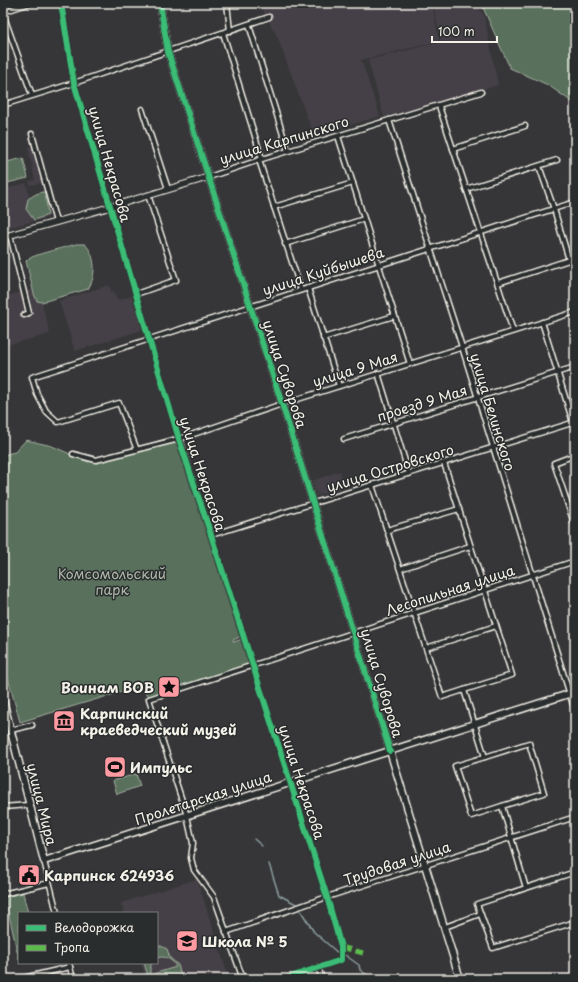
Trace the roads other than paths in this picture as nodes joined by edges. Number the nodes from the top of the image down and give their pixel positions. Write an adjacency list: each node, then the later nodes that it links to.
1 (4, 3): 6 (street)
2 (30, 3): 6 (street)
3 (61, 3): 12 (street, улица Некрасова)
4 (160, 3): 11 (street, улица Суворова)
5 (227, 3): 9 (street)
6 (3, 12): 14 (street)
7 (269, 17): 8 (street)
8 (249, 25): 9 (street); 23 (street)
9 (230, 31): 10 (street)
10 (223, 33): 11 (street); 24 (street)
11 (168, 52): 12 (street); 27 (street, улица Суворова)
12 (74, 83): 14 (street); 33 (street, улица Некрасова)
13 (481, 92): 16 (street, улица Карпинского)
14 (32, 95): 15 (street)
15 (3, 105)
16 (439, 106): 18 (street, улица Карпинского); 22 (street)
17 (142, 109): 29 (street)
18 (389, 120): 21 (street, улица Карпинского); 42 (street, улица Белинского)
19 (525, 126): 22 (street)
20 (32, 134): 37 (street)
21 (338, 136): 23 (street, улица Карпинского); 28 (street)
22 (453, 149): 30 (street)
23 (288, 151): 24 (street, улица Карпинского)
24 (260, 159): 27 (street, улица Карпинского); 34 (street)
25 (557, 160): 26 (street)
26 (539, 166): 30 (street); 35 (street)
27 (209, 177): 29 (street, улица Карпинского); 50 (street, улица Суворова)
28 (353, 183): 34 (street); 36 (street)
29 (168, 189): 31 (street, улица Карпинского)
30 (466, 190): 38 (street)
31 (148, 195): 33 (street, улица Карпинского); 49 (street)
32 (575, 202): 35 (street, улица Куйбышева)
33 (110, 207): 37 (street, улица Карпинского); 49 (street, улица Некрасова)
34 (274, 207): 41 (street)
35 (554, 208): 38 (street, улица Куйбышева); 44 (street)
36 (364, 219): 41 (street); 45 (street)
37 (56, 222): 39 (street, улица Карпинского)
38 (481, 232): 42 (street, улица Куйбышева); 46 (street)
39 (10, 235): 40 (street, улица Карпинского); 52 (street)
40 (3, 237)
41 (286, 244): 48 (street)
42 (430, 249): 45 (street, улица Куйбышева); 58 (street, улица Белинского)
43 (575, 258): 44 (street)
44 (569, 260): 46 (street)
45 (380, 265): 47 (street, улица Куйбышева); 53 (street)
46 (498, 283): 55 (street)
47 (308, 288): 48 (street, улица Куйбышева); 56 (street)
48 (301, 290): 50 (street, улица Куйбышева)
49 (136, 294): 57 (street, улица Некрасова)
50 (250, 306): 57 (street, улица Куйбышева); 65 (street, улица Суворова)
51 (575, 312): 54 (street, улица 9 Мая)
52 (24, 315)
53 (394, 316): 56 (street); 59 (street)
54 (542, 322): 55 (street, улица 9 Мая); 61 (street)
55 (513, 331): 58 (street, улица 9 Мая)
56 (323, 338): 63 (street)
57 (149, 339): 69 (street, улица Некрасова); 72 (street, улица Куйбышева)
58 (462, 347): 59 (street, улица 9 Мая); 64 (street, улица Белинского)
59 (410, 364): 62 (street, улица 9 Мая)
60 (575, 367): 61 (street, проезд 9 Мая)
61 (558, 372): 64 (street, проезд 9 Мая); 66 (street)
62 (378, 374): 63 (street, улица 9 Мая); 67 (street)
63 (339, 386): 65 (street, улица 9 Мая)
64 (477, 398): 67 (street, проезд 9 Мая); 71 (street, улица Белинского)
65 (282, 404): 69 (street, улица 9 Мая); 78 (street, улица Суворова)
66 (574, 422): 68 (street); 71 (street, улица Островского)
67 (393, 423): 70 (street, проезд 9 Мая); 76 (street)
68 (575, 429)
69 (179, 439): 72 (street, улица 9 Мая); 82 (street, улица Некрасова)
70 (344, 439)
71 (493, 448): 75 (street, улица Островского); 86 (street, улица Белинского)
72 (137, 450): 73 (street, улица 9 Мая)
73 (72, 454)
74 (575, 455): 80 (street)
75 (444, 463): 76 (street, улица Островского); 79 (street)
76 (409, 474): 77 (street, улица Островского)
77 (372, 485): 78 (street, улица Островского); 81 (street)
78 (313, 503): 82 (street, улица Островского); 90 (street, улица Суворова)
79 (459, 509): 81 (street); 83 (street)
80 (575, 526)
81 (387, 530): 85 (street)
82 (211, 535): 92 (street, улица Некрасова)
83 (470, 546): 85 (street); 87 (street)
84 (575, 561): 86 (street, Лесопильная улица)
85 (400, 569): 88 (street)
86 (533, 575): 87 (street, Лесопильная улица); 94 (street, улица Белинского)
87 (484, 590): 88 (street, Лесопильная улица); 89 (street)
88 (415, 613): 90 (street, Лесопильная улица); 91 (street)
89 (496, 626): 91 (street); 93 (street)
90 (354, 632): 92 (street, Лесопильная улица); 100 (street, улица Суворова)
91 (426, 648): 93 (street)
92 (252, 665): 102 (street, улица Некрасова); 106 (street, Лесопильная улица)
93 (464, 690): 98 (street)
94 (572, 693): 96 (street, улица Белинского); 98 (main road, Пролетарская улица)
95 (3, 700): 99 (main road, улица Мира)
96 (575, 711)
97 (32, 725): 99 (street)
98 (476, 727): 100 (main road, Пролетарская улица); 101 (street)
99 (11, 730): 103 (main road, улица Мира)
100 (390, 751): 102 (main road, Пролетарская улица); 110 (main road, улица Суворова)
101 (485, 757): 104 (street); 104 (street)
102 (290, 783): 106 (main road, Пролетарская улица); 115 (street, улица Некрасова)
103 (29, 805): 105 (street); 109 (main road, улица Мира)
104 (502, 806): 108 (street)
105 (3, 807)
106 (187, 816): 109 (main road, Пролетарская улица); 120 (street)
107 (575, 817): 108 (street, Трудовая улица)
108 (512, 838): 110 (street, Трудовая улица); 113 (street)
109 (44, 861): 112 (street, улица Мира)
110 (426, 866): 115 (street, Трудовая улица); 119 (main road, улица Суворова)
111 (575, 872): 113 (street)
112 (49, 883): 114 (street); 116 (street, улица Мира)
113 (526, 888): 117 (street)
114 (3, 894)
115 (327, 897): 120 (street, Трудовая улица); 122 (street, улица Некрасова)
116 (56, 912)
117 (480, 914): 118 (street); 119 (street)
118 (575, 922)
119 (445, 927): 123 (main road, улица Суворова)
120 (226, 932): 126 (street)
121 (69, 965): 124 (street); 125 (street)
122 (318, 968): 127 (street); 128 (street)
123 (457, 978)
124 (19, 979)
125 (73, 979)
126 (243, 979)
127 (284, 979)
128 (322, 979)

